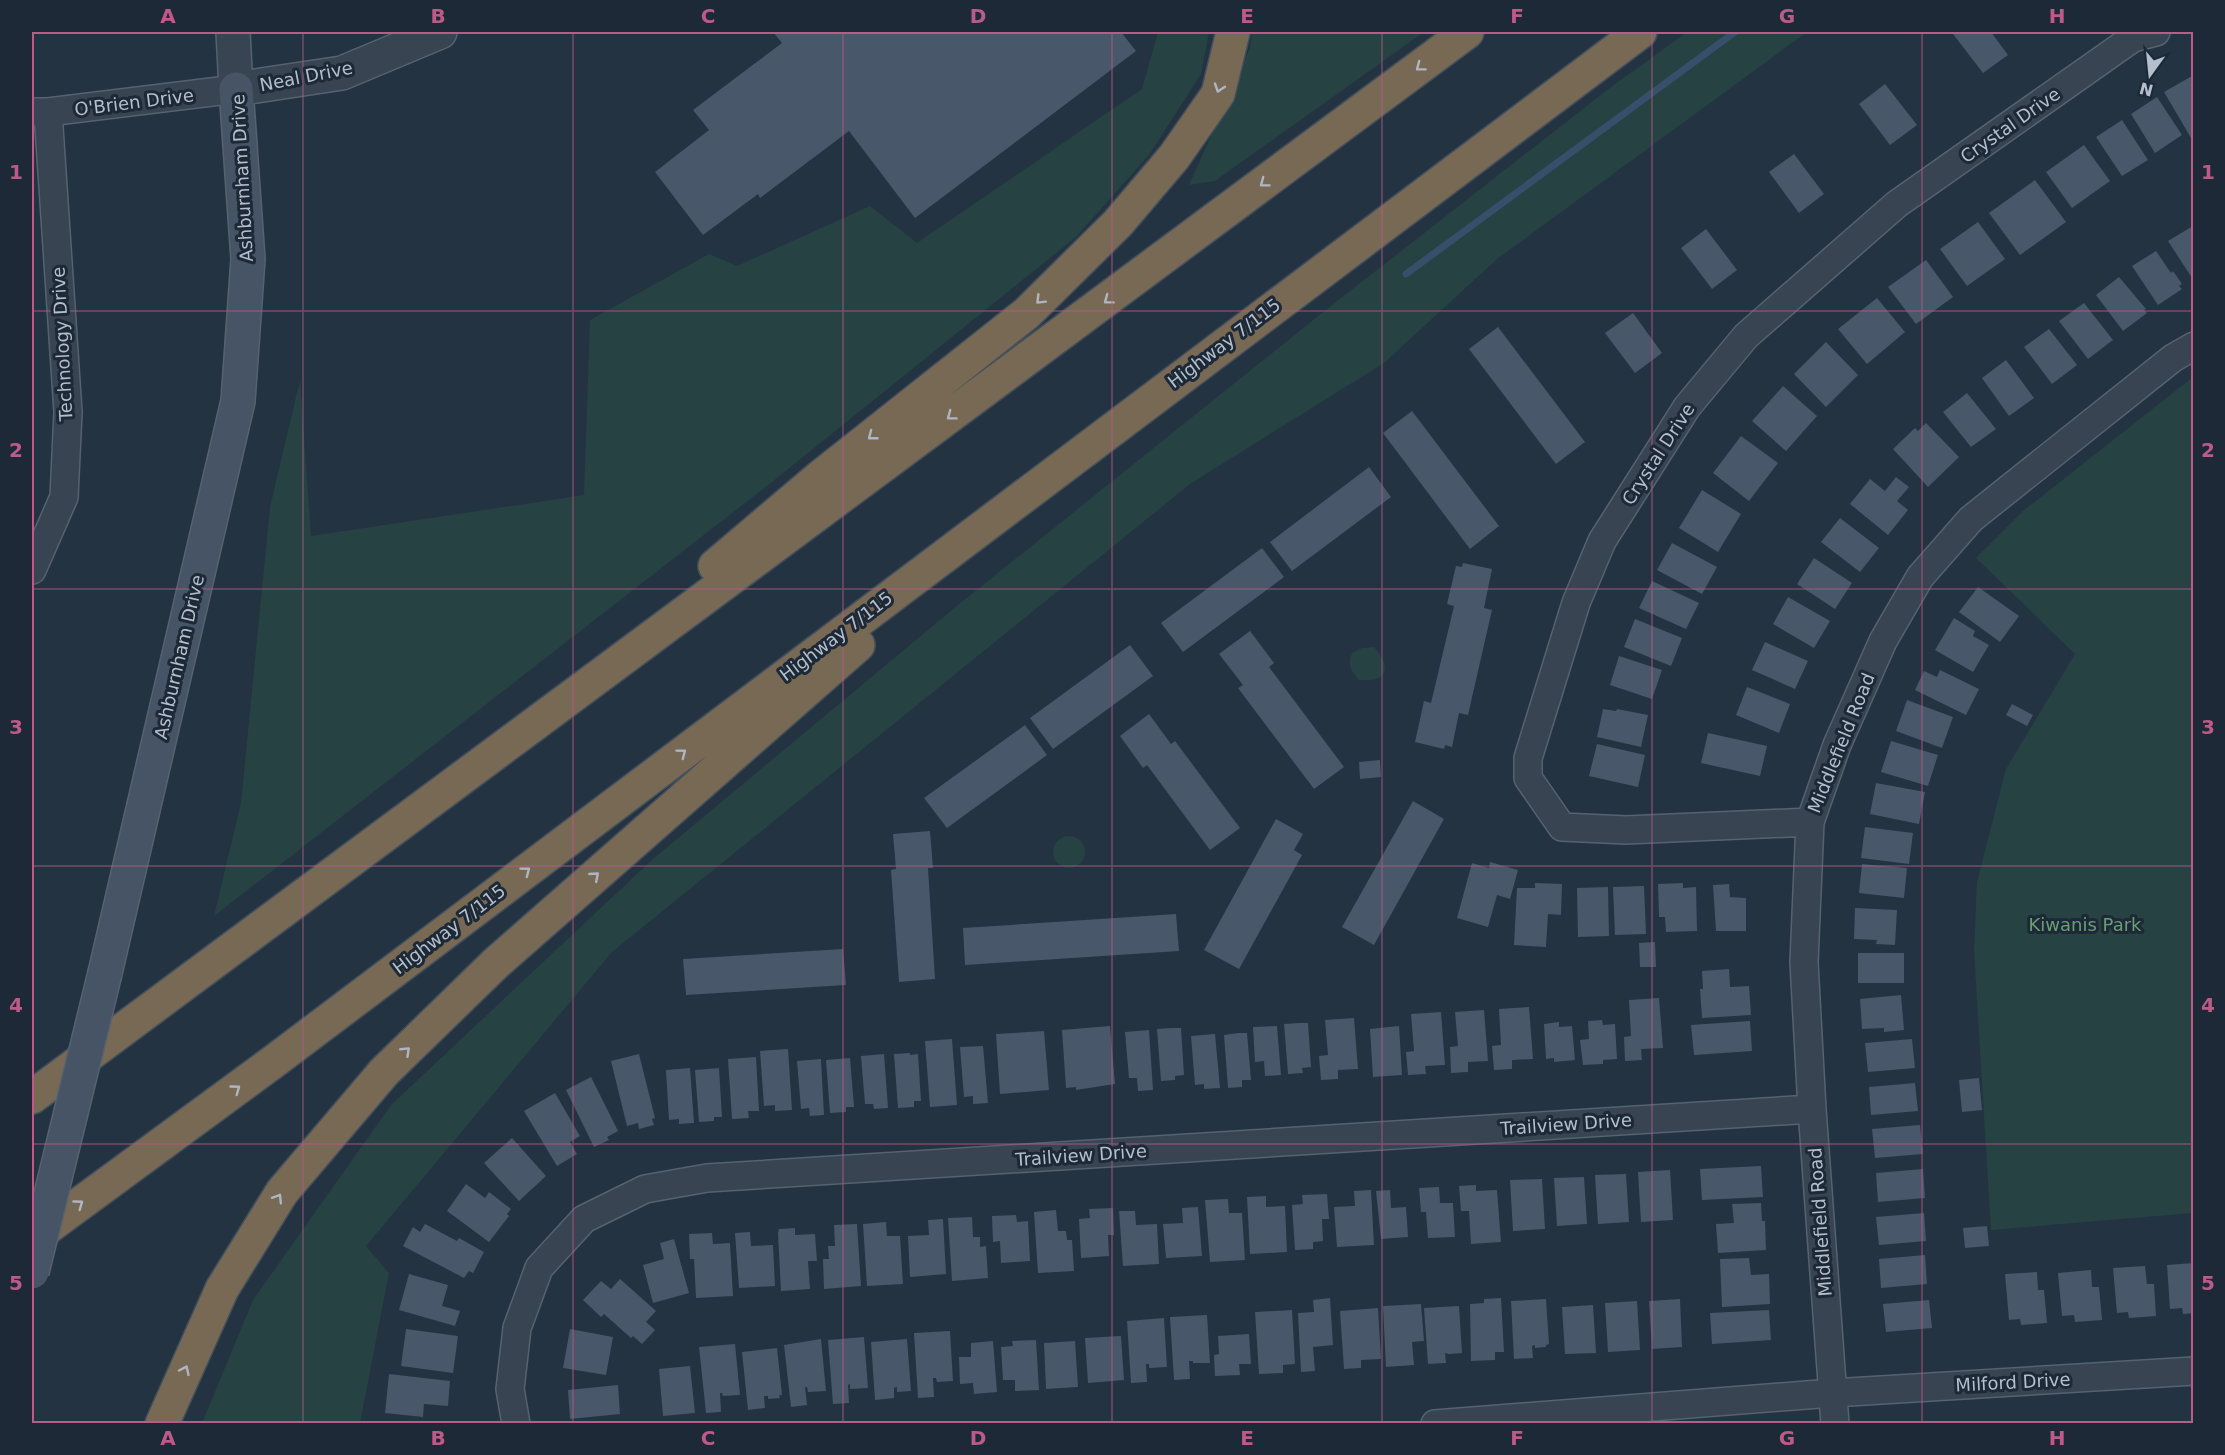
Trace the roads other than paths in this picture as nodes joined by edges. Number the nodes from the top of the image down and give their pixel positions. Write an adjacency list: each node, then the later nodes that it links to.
1 (232, 32): 7 (street, Ashburnham Drive)
2 (440, 32): 7 (street, Neal Drive)
3 (1233, 32): 12 (highway, one-way to 12)
4 (1467, 32): 12 (highway, one-way to 12)
5 (1640, 32): 10 (highway, Highway 7/115)
6 (2156, 32): 13 (street, Crystal Drive)
7 (237, 89): 8 (street, O'Brien Drive); 17 (main road, Ashburnham Drive, bridge)
8 (40, 112): 11 (street, Technology Drive)
9 (2193, 346): 13 (street, Middlefield Road)
10 (1142, 405): 16 (highway, Highway 7/115, one-way to 10); 21 (highway, one-way to 10)
11 (32, 570)
12 (650, 640): 14 (highway)
13 (1810, 822): 15 (street, Middlefield Road)
14 (32, 1097)
15 (1812, 1109): 19 (street, Middlefield Road); 22 (street, Trailview Drive)
16 (32, 1239)
17 (32, 1272)
18 (2193, 1371): 19 (street, Milford Drive)
19 (1832, 1393): 20 (street); 24 (street, Middlefield Road)
20 (1515, 1421): 23 (street)
21 (162, 1424)
22 (516, 1424)
23 (1435, 1424)
24 (1834, 1424)

